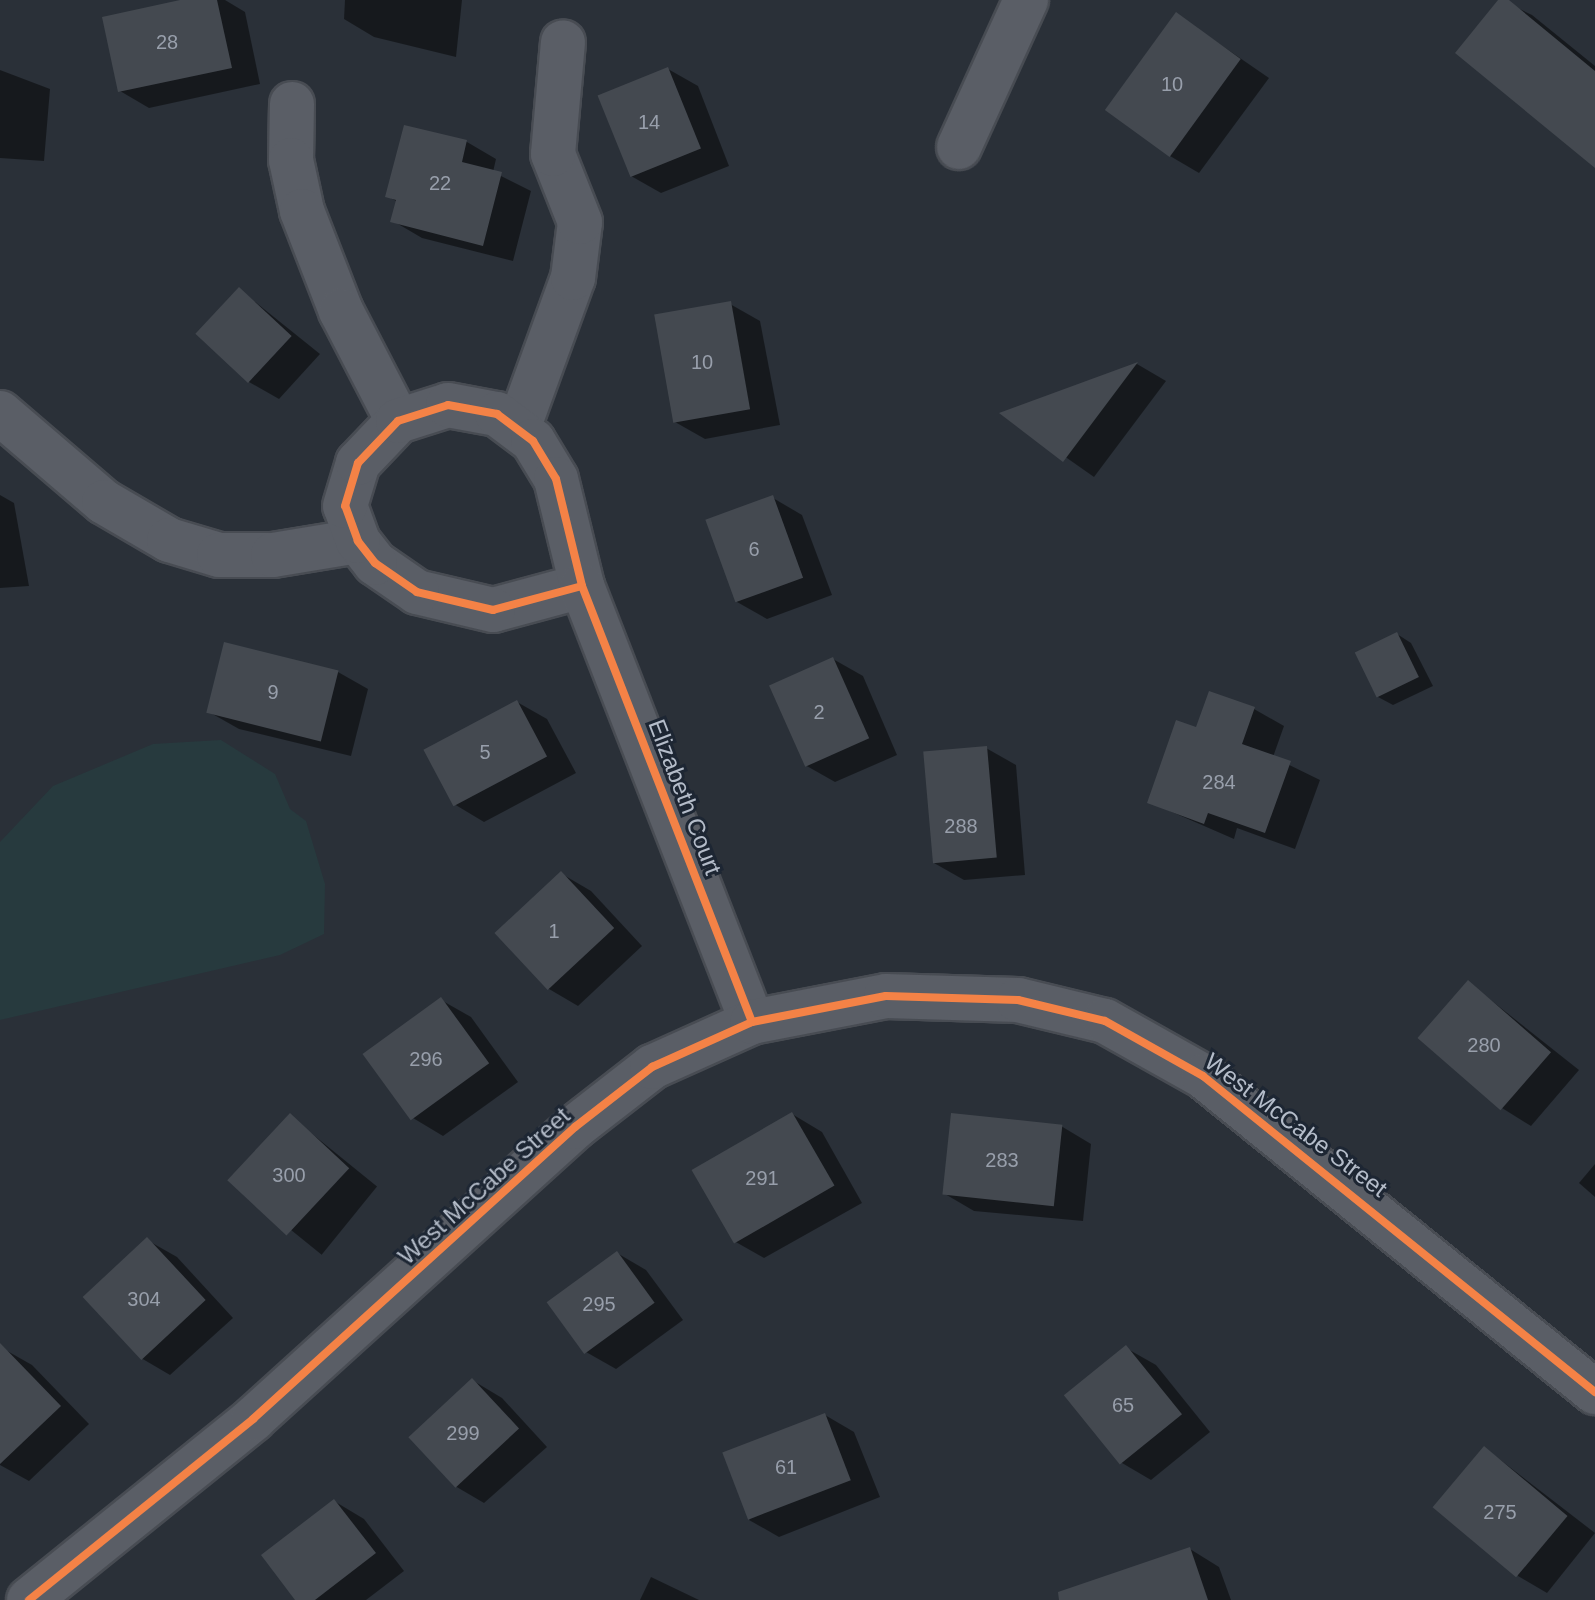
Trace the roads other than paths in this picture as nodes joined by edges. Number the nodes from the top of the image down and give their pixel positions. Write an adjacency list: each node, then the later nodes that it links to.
1 (1026, 0): 4 (street)
2 (563, 42): 7 (street)
3 (292, 104): 6 (street)
4 (959, 147)
5 (0, 413): 8 (street)
6 (398, 421): 7 (street); 8 (street)
7 (519, 426): 9 (street, Elizabeth Court)
8 (358, 541): 9 (street)
9 (582, 586): 10 (street, Elizabeth Court)
10 (752, 1022): 11 (street, West McCabe Street); 12 (street, West McCabe Street)
11 (1595, 1392)
12 (29, 1600)

